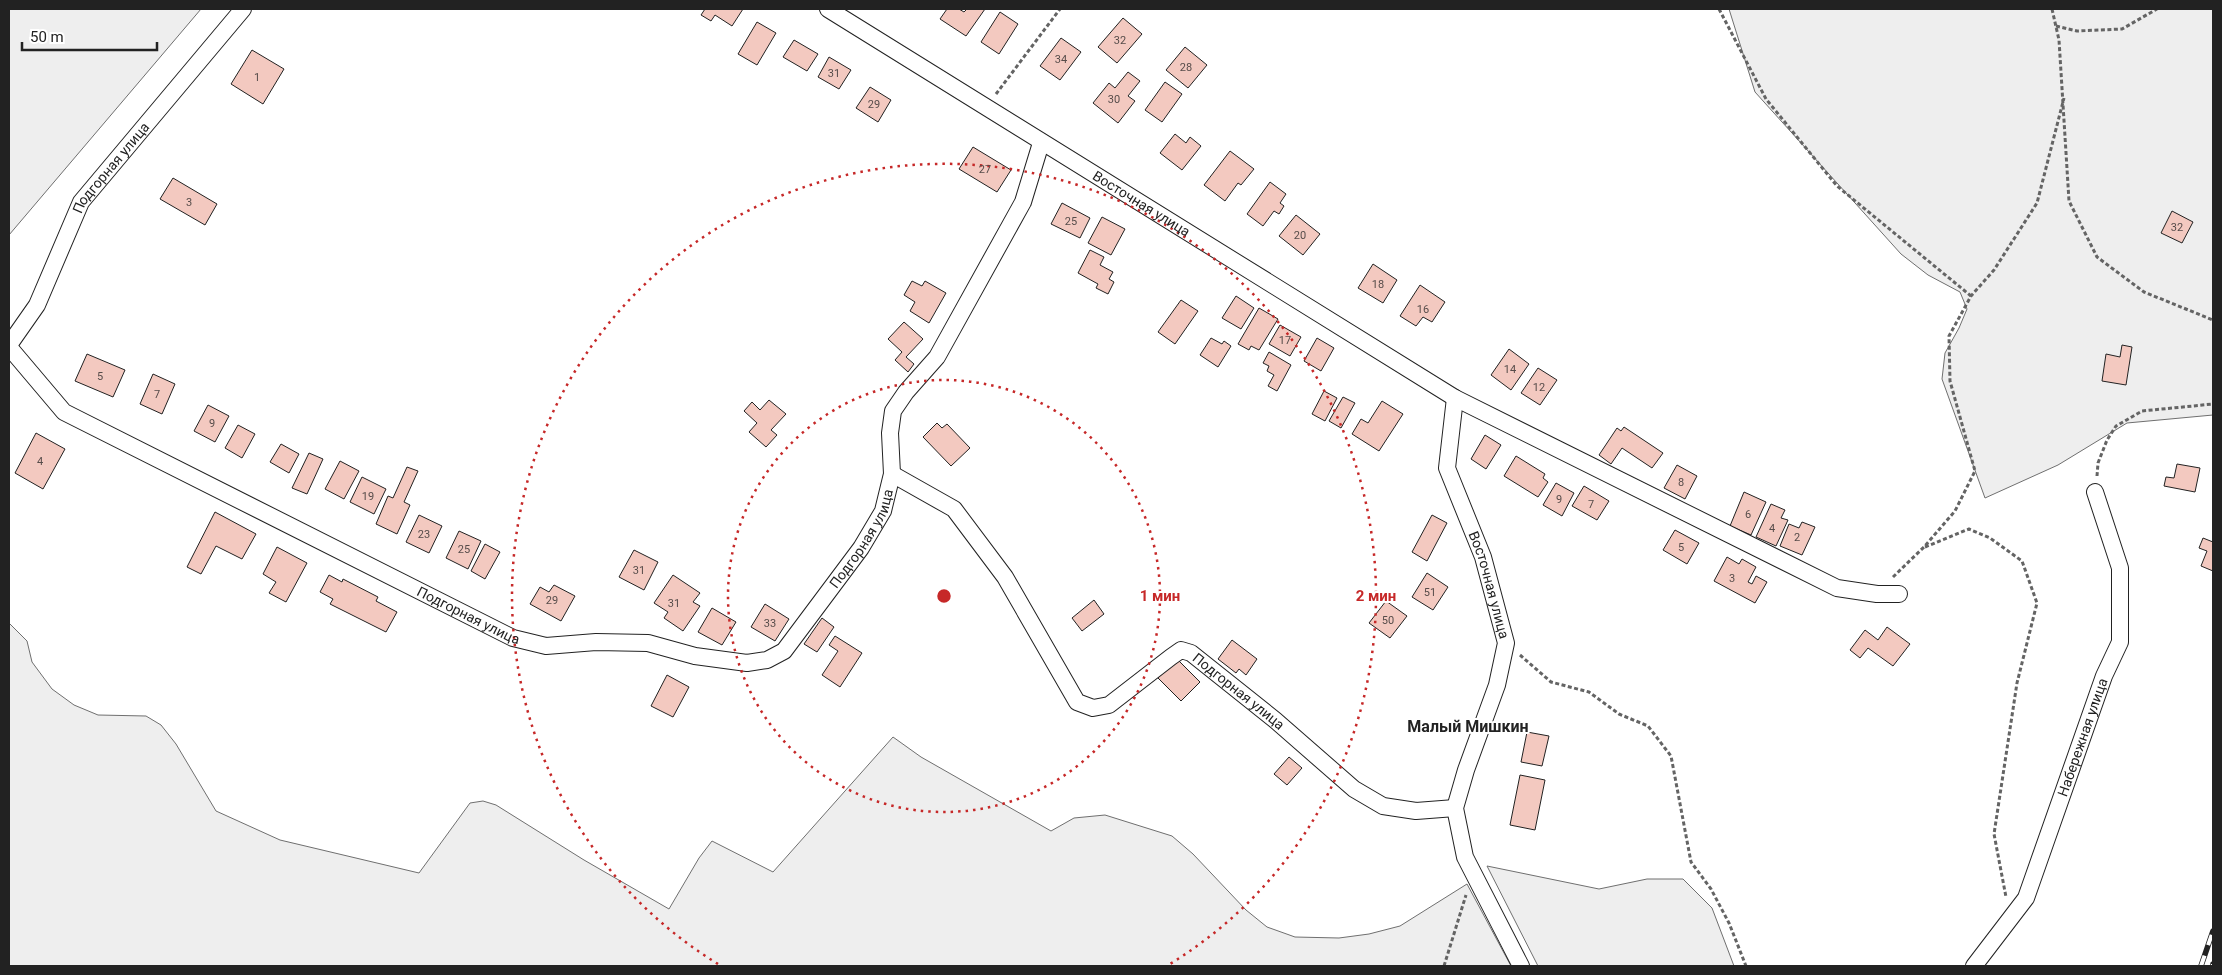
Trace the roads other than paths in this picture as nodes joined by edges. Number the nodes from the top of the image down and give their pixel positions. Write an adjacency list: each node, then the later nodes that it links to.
1 (243, 9): 4 (street, Подгорная улица)
2 (828, 9): 3 (street, Восточная улица)
3 (1041, 142): 5 (street, Восточная улица); 6 (street, Подгорная улица)
4 (9, 346): 6 (street, Подгорная улица)
5 (1455, 398): 8 (street, Восточная улица); 9 (street, Восточная улица)
6 (892, 474): 9 (street, Подгорная улица)
7 (2095, 492): 11 (street, Набережная улица)
8 (1898, 594)
9 (1455, 808): 10 (street, Восточная улица)
10 (1521, 966)
11 (1974, 966)

